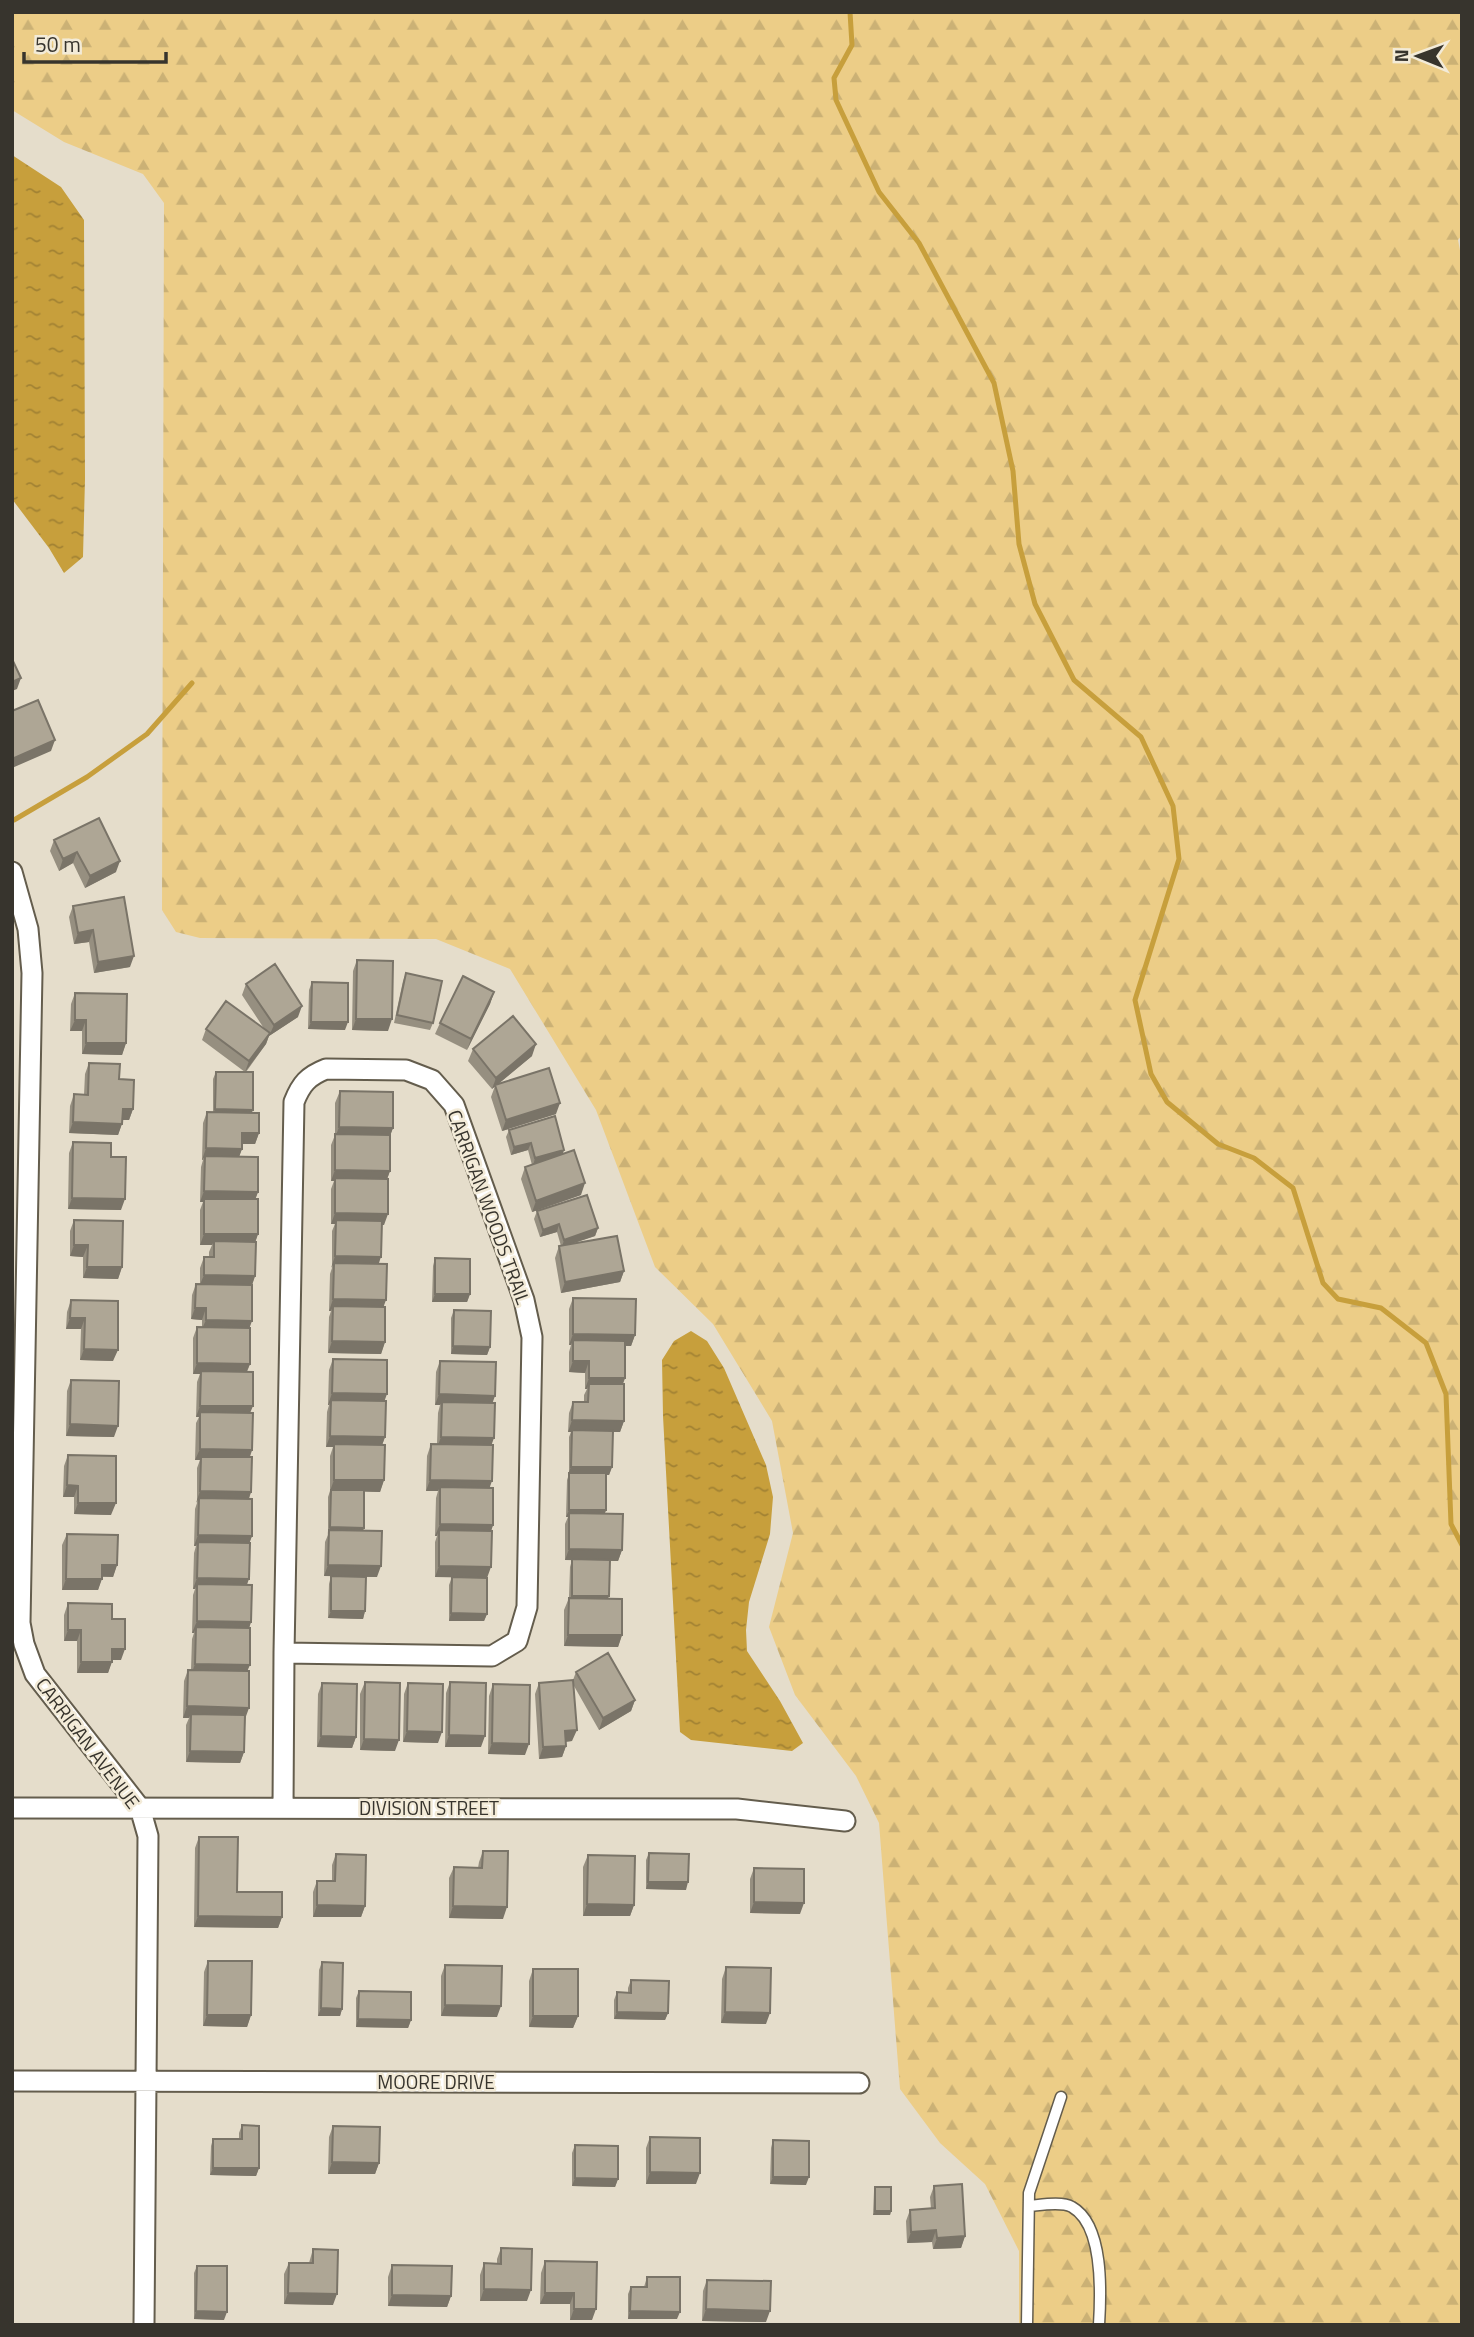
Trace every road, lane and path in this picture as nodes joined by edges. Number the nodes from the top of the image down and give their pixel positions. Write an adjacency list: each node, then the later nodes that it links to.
1 (12, 872): 2 (street, CARRIGAN AVENUE)
2 (18, 1644): 5 (street, CARRIGAN AVENUE)
3 (284, 1653): 3 (street, CARRIGAN WOODS TRAIL); 6 (street, CARRIGAN WOODS TRAIL)
4 (12, 1808): 5 (street, DIVISION STREET)
5 (140, 1808): 6 (street, DIVISION STREET); 9 (street, CARRIGAN AVENUE)
6 (283, 1808): 7 (street, DIVISION STREET)
7 (845, 1821)
8 (12, 2081): 9 (street, MOORE DRIVE)
9 (146, 2082): 10 (street, MOORE DRIVE); 13 (street, CARRIGAN AVENUE)
10 (859, 2083)
11 (1061, 2097): 12 (lane)
12 (1029, 2206): 14 (lane); 15 (lane)
13 (144, 2325)
14 (1027, 2325)
15 (1099, 2325)

